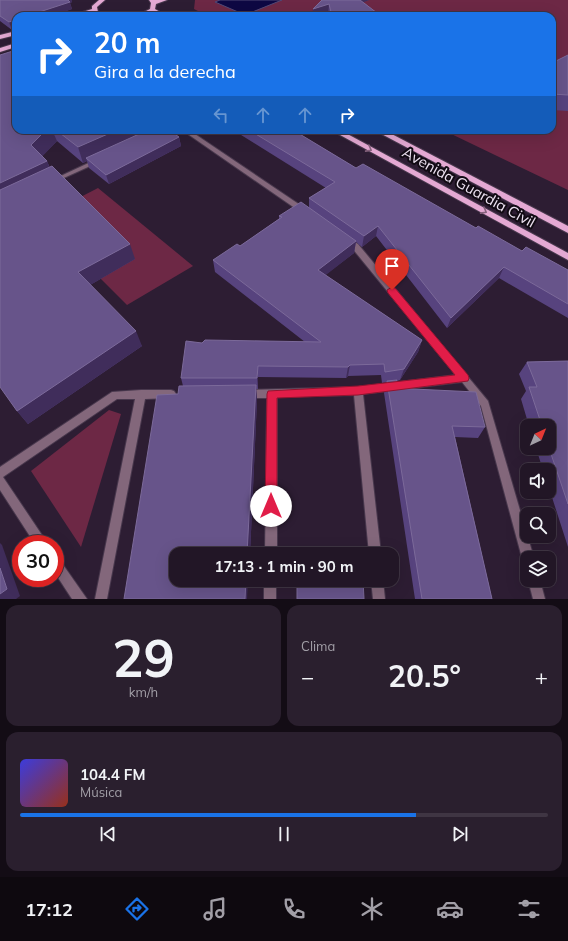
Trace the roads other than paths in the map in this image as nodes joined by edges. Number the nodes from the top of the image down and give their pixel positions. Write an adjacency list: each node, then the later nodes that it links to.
1 (164, 0): 3 (main road)
2 (99, 1): 4 (main road)
3 (153, 2): 5 (main road)
4 (93, 10): 6 (main road); 7 (main road)
5 (152, 10): 8 (main road); 9 (main road)
6 (86, 12)
7 (95, 12)
8 (148, 12)
9 (156, 12)
10 (12, 34): 11 (main road)
11 (0, 38)
12 (12, 46): 13 (main road)
13 (0, 50)
14 (191, 134): 19 (street)
15 (342, 134): 22 (main road, Avenida Guardia Civil, one-way to 22)
16 (386, 134): 20 (main road, Avenida Guardia Civil)
17 (106, 156): 18 (street)
18 (50, 183)
19 (309, 215)
20 (568, 230)
21 (336, 233): 23 (street)
22 (568, 257)
23 (464, 378): 24 (street); 34 (street)
24 (358, 391): 28 (street); 33 (street)
25 (142, 394): 26 (street); 29 (street); 40 (street)
26 (180, 394)
27 (234, 394): 28 (street)
28 (272, 394): 32 (street)
29 (0, 473)
30 (0, 481): 31 (street)
31 (36, 535)
32 (271, 547)
33 (374, 547)
34 (526, 551)
35 (64, 577): 39 (street)
36 (270, 587): 41 (street)
37 (378, 587): 42 (street)
38 (536, 587): 43 (street)
39 (81, 599)
40 (101, 599)
41 (270, 599)
42 (379, 599)
43 (539, 599)

